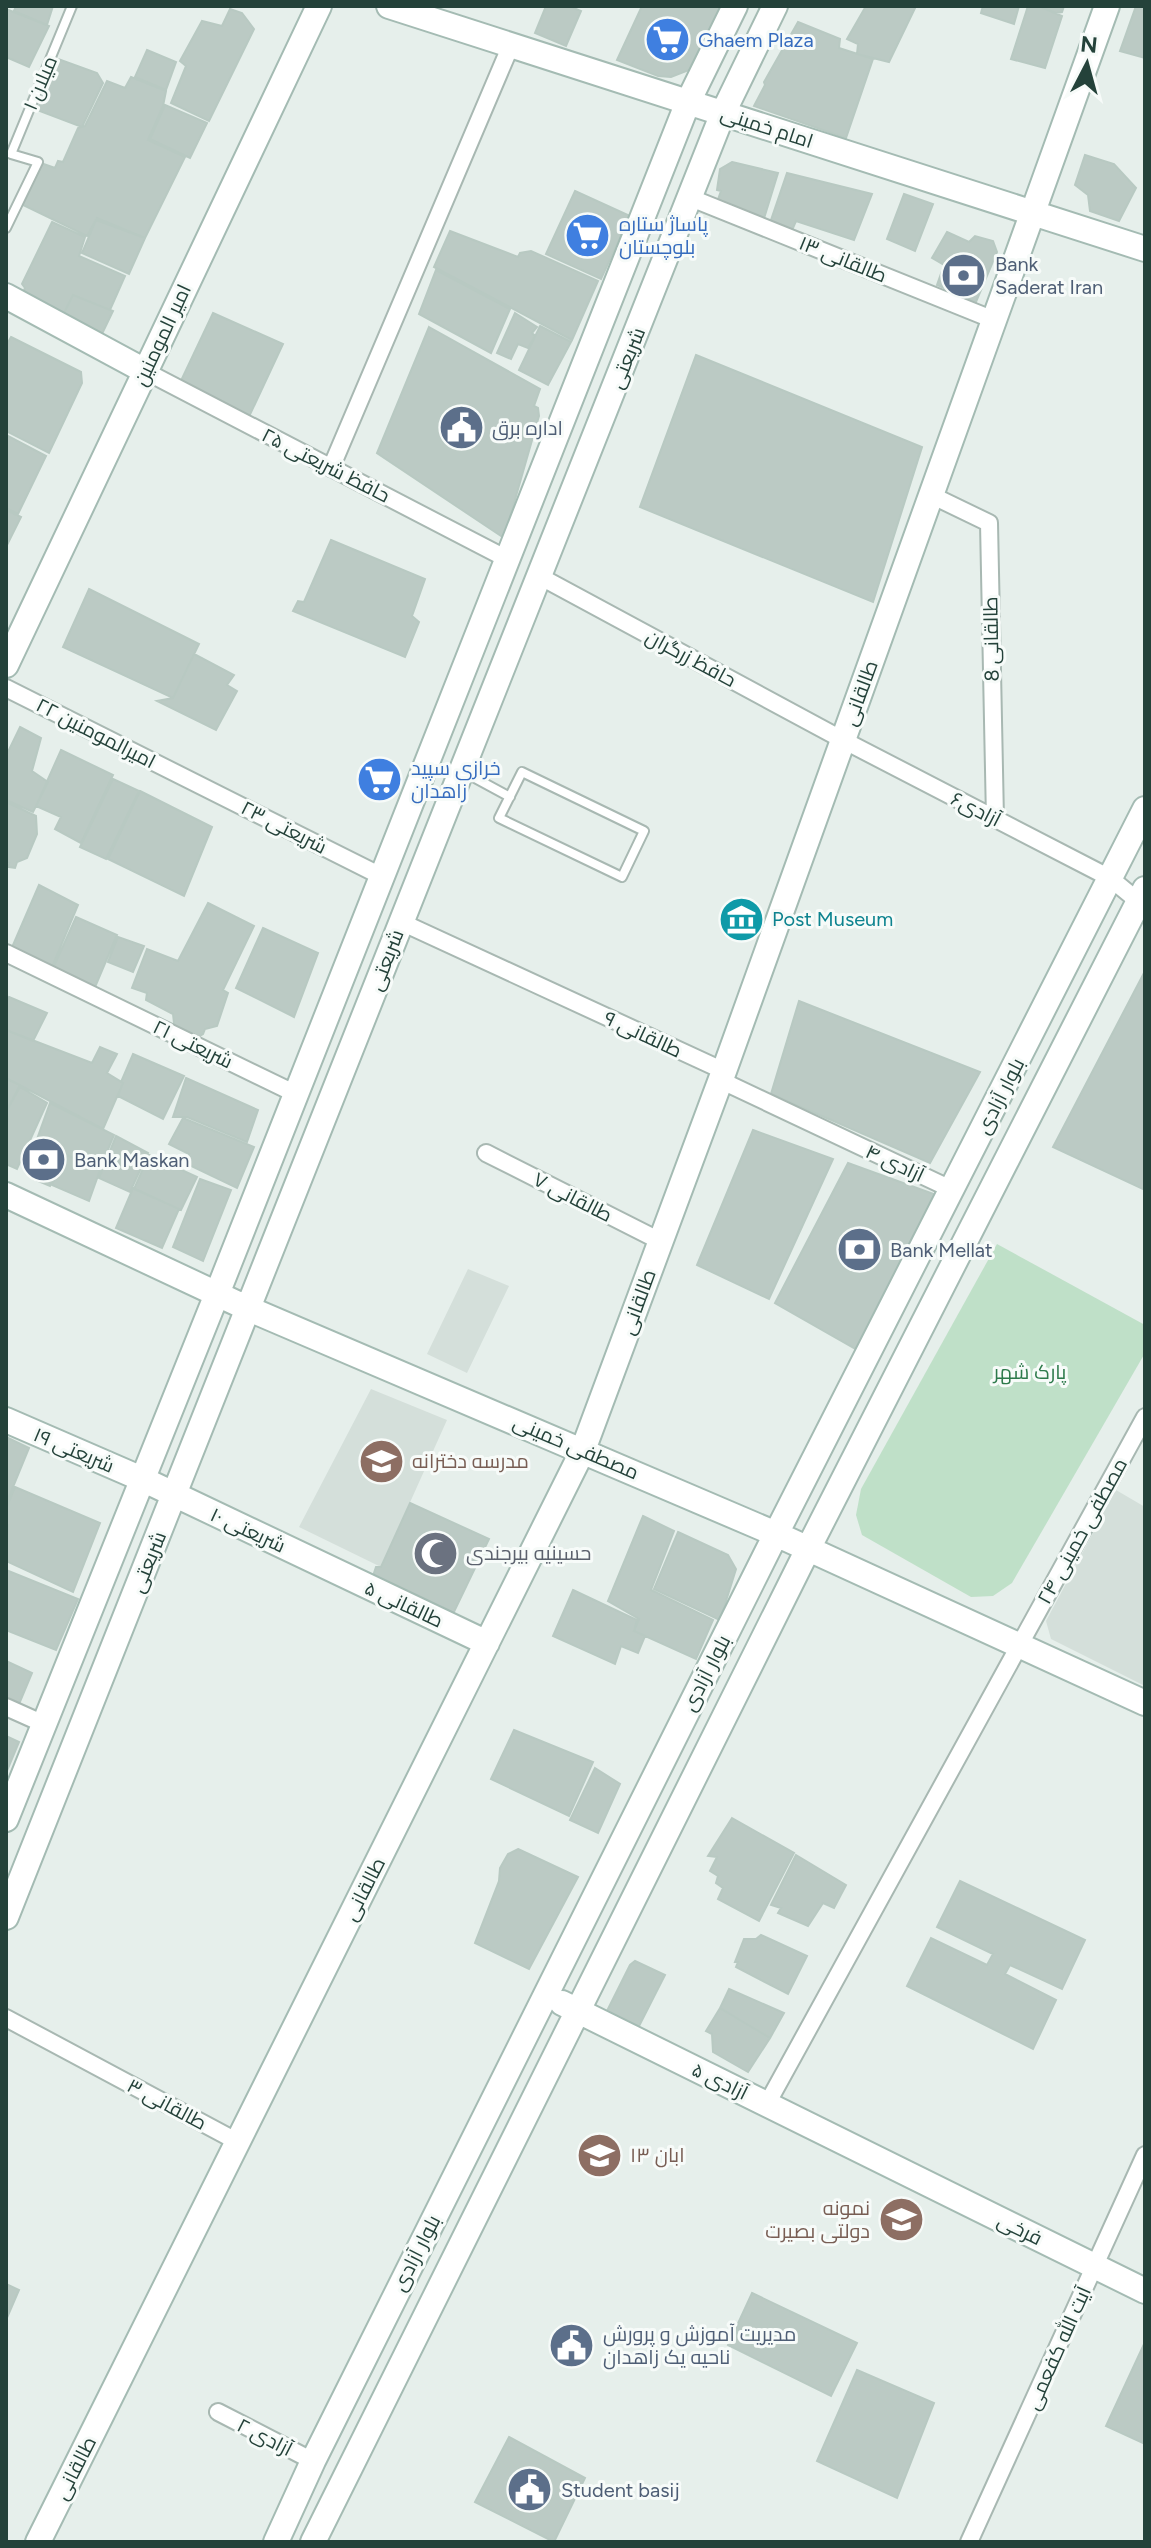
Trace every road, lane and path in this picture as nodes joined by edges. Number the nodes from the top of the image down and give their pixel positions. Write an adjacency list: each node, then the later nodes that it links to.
1 (72, 6): 12 (lane, میلان ۱)
2 (319, 6): 16 (main road, امیر المومنین)
3 (389, 6): 7 (main road, امام خمینی)
4 (735, 6): 8 (main road, شریعتی)
5 (775, 6): 9 (main road, شریعتی)
6 (1107, 6): 11 (main road, طالقانی)
7 (511, 45): 8 (main road, امام خمینی); 17 (street)
8 (688, 102): 9 (main road, امام خمینی); 19 (main road, شریعتی)
9 (723, 113): 10 (main road, شریعتی); 11 (main road, امام خمینی)
10 (691, 198): 15 (street, طالقانی ۱۳); 20 (main road, شریعتی)
11 (1033, 213): 13 (main road, امام خمینی); 15 (main road, طالقانی)
12 (6, 228)
13 (1145, 249)
14 (6, 296): 16 (main road)
15 (994, 320): 18 (main road, طالقانی)
16 (145, 371): 17 (street, حافظ شریعتی ۲۵); 21 (main road, امیر المومنین)
17 (331, 468): 19 (street, حافظ شریعتی ۲۵)
18 (931, 495): 23 (main road, طالقانی); 28 (street, طالقانی 8)
19 (507, 559): 29 (main road, شریعتی)
20 (539, 576): 23 (street, حافظ زرگران); 24 (main road, شریعتی)
21 (6, 665)
22 (6, 688): 25 (street, امیرالمومنین ۲۲)
23 (843, 740): 28 (street, آزادی۶); 34 (main road, طالقانی)
24 (462, 771): 26 (lane); 32 (main road, شریعتی)
25 (187, 779): 29 (street, شریعتی ۲۳)
26 (510, 797): 26 (lane)
27 (1145, 809): 30 (main road, بلوار آزادی)
28 (995, 819): 30 (street, آزادی۶)
29 (381, 876): 35 (main road, شریعتی)
30 (1110, 878): 31 (street, آزادی۶); 38 (main road, بلوار آزادی)
31 (1143, 899): 49 (main road, بلوار آزادی)
32 (401, 922): 34 (street, طالقانی ۹); 42 (main road, شریعتی)
33 (6, 953): 35 (street, شریعتی ۲۱)
34 (722, 1076): 36 (street, طالقانی ۹); 40 (main road, طالقانی)
35 (294, 1093): 41 (main road, شریعتی)
36 (837, 1135): 38 (street, آزادی ۴)
37 (486, 1153): 40 (street, طالقانی ۷)
38 (953, 1190): 48 (main road, بلوار آزادی)
39 (6, 1195): 41 (main road, مصطفی خمینی)
40 (660, 1241): 45 (main road, طالقانی)
41 (217, 1294): 42 (main road, مصطفی خمینی); 46 (main road, شریعتی)
42 (249, 1309): 45 (main road, مصطفی خمینی); 47 (main road, شریعتی)
43 (1145, 1417): 52 (street, مصطفی خمینی ۲۴)
44 (6, 1420): 46 (main road, شریعتی ۱۹)
45 (583, 1450): 48 (main road, مصطفی خمینی); 51 (main road, طالقانی)
46 (142, 1479): 47 (main road, شریعتی ۱۹); 55 (main road, شریعتی)
47 (175, 1495): 50 (main road, شریعتی ۱۰); 57 (main road, شریعتی)
48 (776, 1534): 49 (main road, مصطفی خمینی); 58 (main road, بلوار آزادی)
49 (808, 1549): 52 (main road, مصطفی خمینی); 59 (main road, بلوار آزادی)
50 (321, 1564): 51 (main road, طالقانی ۵)
51 (487, 1643): 62 (main road, طالقانی)
52 (1020, 1645): 53 (main road, مصطفی خمینی); 61 (street, مصطفی خمینی ۲۴)
53 (1145, 1703)
54 (6, 1707): 55 (street)
55 (44, 1724): 56 (main road, شریعتی)
56 (6, 1819)
57 (6, 1917)
58 (545, 1995): 59 (main road, آزادی ۵); 68 (main road, بلوار آزادی)
59 (576, 2010): 61 (main road, آزادی ۵); 71 (main road, بلوار آزادی)
60 (6, 2018): 62 (street, طالقانی ۳)
61 (767, 2104): 64 (main road, آزادی ۵)
62 (238, 2142): 69 (main road, طالقانی)
63 (1145, 2155): 65 (street, آیت الله کفعمی)
64 (895, 2168): 65 (main road, فرخی)
65 (1095, 2266): 66 (main road, فرخی); 72 (street, آیت الله کفعمی)
66 (1145, 2291)
67 (218, 2412): 68 (street, آزادی ۲)
68 (313, 2461): 70 (main road, بلوار آزادی)
69 (38, 2542)
70 (276, 2542)
71 (313, 2542)
72 (969, 2542)

